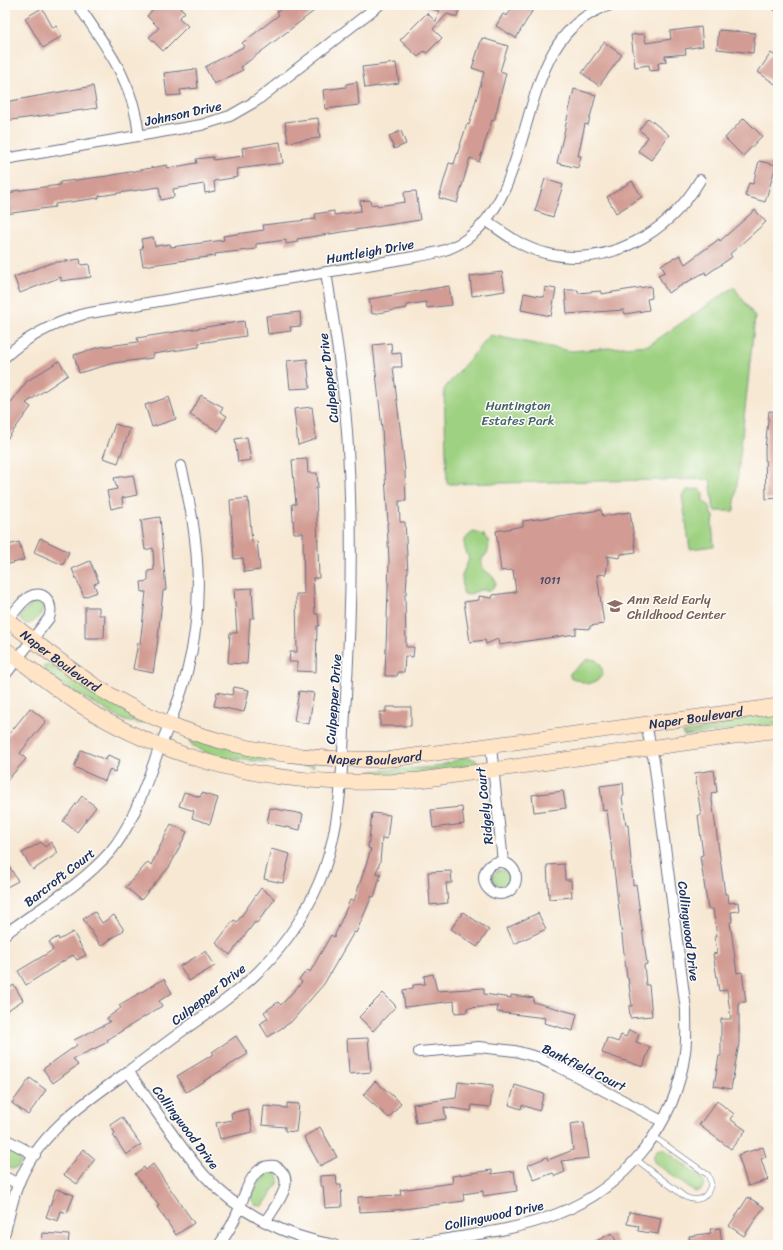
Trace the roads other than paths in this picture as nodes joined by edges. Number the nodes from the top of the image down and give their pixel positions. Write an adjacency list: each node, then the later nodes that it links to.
1 (78, 5): 4 (street)
2 (379, 5): 4 (street, Johnson Drive)
3 (610, 5): 7 (street, Huntleigh Drive)
4 (139, 136): 5 (street, Johnson Drive)
5 (5, 159)
6 (700, 180): 7 (street)
7 (487, 221): 8 (street, Huntleigh Drive)
8 (326, 272): 9 (street, Huntleigh Drive); 23 (street, Culpepper Drive)
9 (5, 357)
10 (181, 466): 17 (street, Barcroft Court)
11 (6, 619): 12 (main road, Naper Boulevard); 12 (street)
12 (32, 639): 14 (street); 17 (main road, Naper Boulevard)
13 (5, 649): 14 (main road, Naper Boulevard)
14 (18, 659): 15 (street); 20 (main road, Naper Boulevard)
15 (5, 675)
16 (778, 706): 18 (main road, Naper Boulevard)
17 (169, 724): 20 (street, Barcroft Court); 23 (main road, Naper Boulevard)
18 (646, 725): 21 (main road, Naper Boulevard); 22 (street, Collingwood Drive)
19 (778, 730): 22 (main road, Naper Boulevard)
20 (161, 746): 25 (main road, Naper Boulevard); 27 (street, Barcroft Court)
21 (491, 747): 23 (main road, Naper Boulevard); 24 (street, Ridgely Court)
22 (651, 747): 24 (main road, Naper Boulevard); 30 (street, Collingwood Drive)
23 (342, 760): 25 (street, Culpepper Drive)
24 (493, 770): 25 (main road, Naper Boulevard); 26 (street, Ridgely Court)
25 (342, 783): 29 (street, Culpepper Drive)
26 (503, 862)
27 (5, 934)
28 (419, 1052): 30 (street, Bankfield Court)
29 (128, 1071): 33 (street, Culpepper Drive); 37 (street, Collingwood Drive)
30 (662, 1121): 31 (street, Collingwood Drive)
31 (653, 1136): 34 (street, Collingwood Drive); 34 (lane)
32 (5, 1139): 33 (street)
33 (34, 1155): 36 (street, Culpepper Drive)
34 (637, 1160): 42 (street, Collingwood Drive)
35 (5, 1177): 36 (street)
36 (18, 1184): 39 (street, Culpepper Drive)
37 (240, 1207): 38 (street, Collingwood Drive); 38 (street); 40 (street)
38 (266, 1221): 41 (street, Collingwood Drive)
39 (5, 1232)
40 (219, 1245)
41 (334, 1245)
42 (412, 1245)

